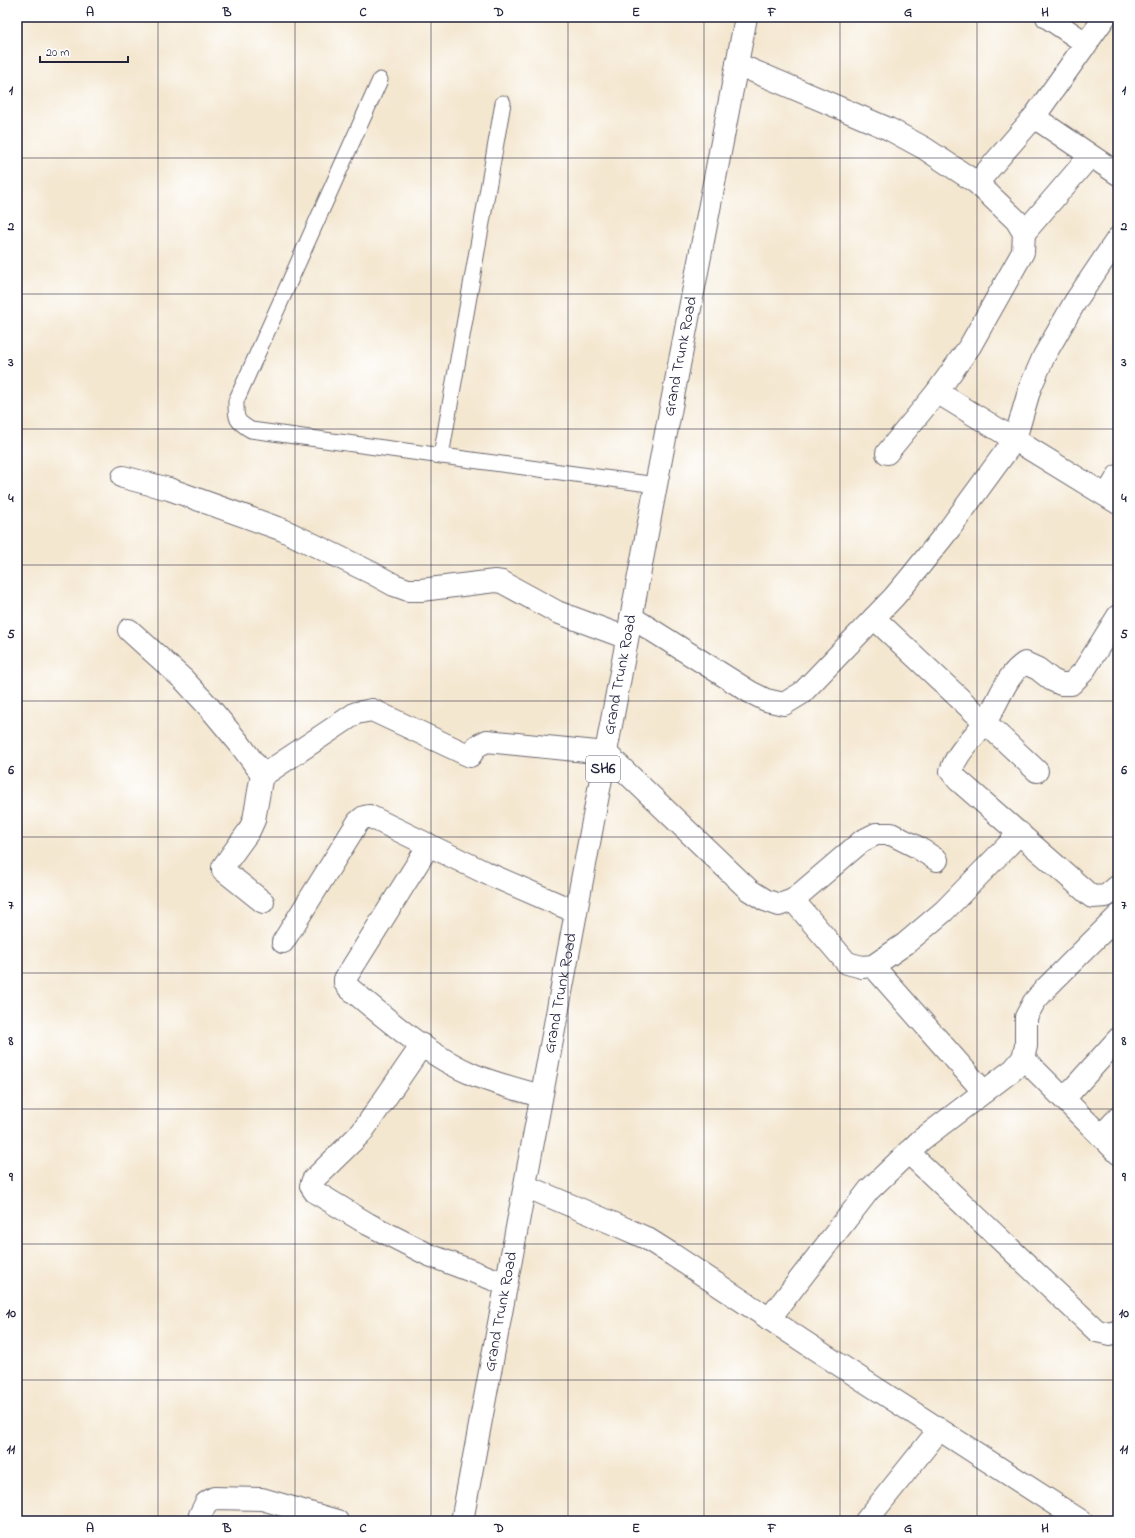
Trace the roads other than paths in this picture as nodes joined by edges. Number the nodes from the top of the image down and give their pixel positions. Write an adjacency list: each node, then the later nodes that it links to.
1 (746, 17): 5 (street, Grand Trunk Road / SH6)
2 (1047, 17): 4 (street)
3 (1105, 17): 4 (street)
4 (1087, 44): 8 (street)
5 (737, 64): 11 (street); 20 (street, Grand Trunk Road / SH6)
6 (380, 80): 17 (lane)
7 (503, 104): 17 (lane)
8 (1034, 117): 9 (street); 11 (street)
9 (1090, 156): 10 (street); 12 (street)
10 (1118, 174)
11 (977, 183): 12 (street)
12 (1024, 233): 14 (street)
13 (1118, 238): 15 (street)
14 (937, 392): 15 (street); 16 (street)
15 (1015, 439): 21 (street); 23 (street)
16 (887, 453)
17 (440, 456): 20 (lane)
18 (1118, 476): 21 (street)
19 (123, 477): 24 (street)
20 (656, 485): 24 (street, Grand Trunk Road / SH6)
21 (1112, 499)
22 (1118, 616): 26 (street)
23 (874, 618): 24 (street); 26 (street)
24 (629, 628): 27 (street, Grand Trunk Road / SH6)
25 (129, 630): 29 (street)
26 (985, 722): 28 (street); 30 (street)
27 (606, 753): 29 (street); 34 (street); 36 (street, Grand Trunk Road / SH6)
28 (1037, 771)
29 (262, 774): 35 (street)
30 (1020, 834): 33 (street); 39 (street)
31 (429, 845): 36 (street); 38 (street); 41 (street)
32 (937, 860): 34 (street)
33 (1118, 886)
34 (793, 900): 39 (street)
35 (263, 902)
36 (576, 912): 44 (street, Grand Trunk Road / SH6)
37 (1118, 916): 42 (street)
38 (283, 942)
39 (873, 966): 43 (street)
40 (1118, 1039): 45 (street)
41 (422, 1045): 44 (street); 51 (street)
42 (1023, 1058): 43 (street); 45 (street)
43 (984, 1092): 48 (street)
44 (541, 1096): 50 (street, Grand Trunk Road / SH6)
45 (1064, 1099): 47 (street)
46 (1118, 1118): 47 (street)
47 (1100, 1136): 49 (street)
48 (908, 1152): 52 (street); 53 (street)
49 (1118, 1153)
50 (525, 1186): 51 (street, Grand Trunk Road / SH6); 52 (street)
51 (506, 1284): 55 (street, Grand Trunk Road / SH6)
52 (769, 1319): 54 (street)
53 (1118, 1331)
54 (939, 1430): 58 (street); 59 (street)
55 (464, 1520)
56 (199, 1521): 57 (street)
57 (337, 1521)
58 (866, 1521)
59 (1081, 1521)

